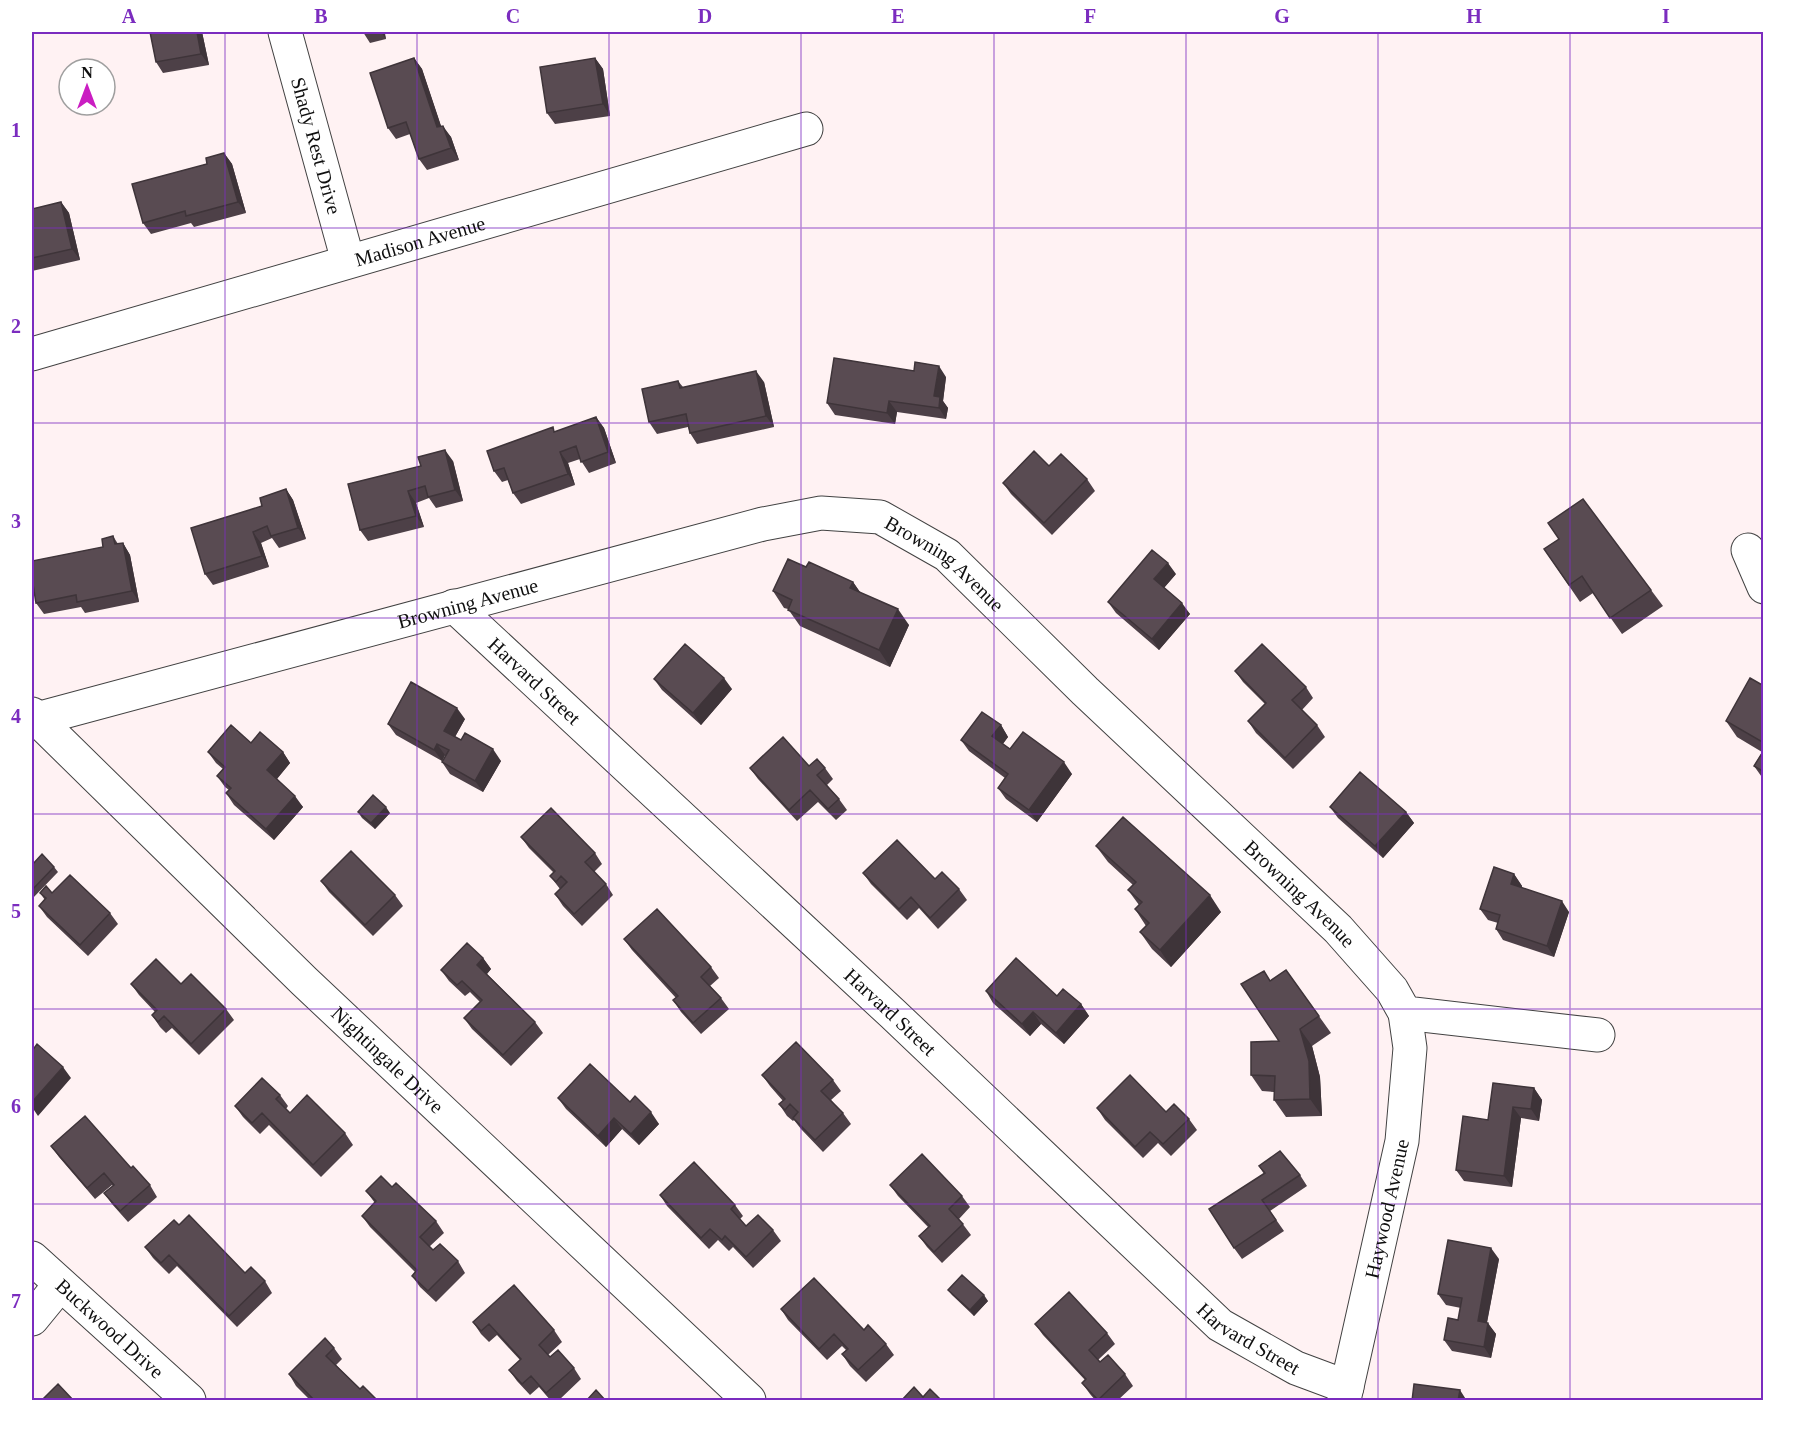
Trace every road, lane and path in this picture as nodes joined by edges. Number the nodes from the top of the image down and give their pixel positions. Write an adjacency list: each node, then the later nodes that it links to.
1 (285, 32): 3 (street, Shady Rest Drive)
2 (806, 129): 3 (street, Madison Avenue)
3 (348, 261): 4 (street, Madison Avenue)
4 (32, 354)
5 (1748, 550): 6 (street)
6 (1764, 586)
7 (454, 606): 8 (street, Browning Avenue); 9 (street, Browning Avenue); 14 (street, Harvard Street)
8 (34, 717): 16 (street, Nightingale Drive)
9 (1405, 1013): 10 (street); 14 (street, Haywood Avenue)
10 (1598, 1035)
11 (32, 1258): 12 (street, Buckwood Drive)
12 (59, 1286): 13 (street); 15 (street, Buckwood Drive)
13 (32, 1319)
14 (1346, 1394)
15 (189, 1401)
16 (749, 1401)

